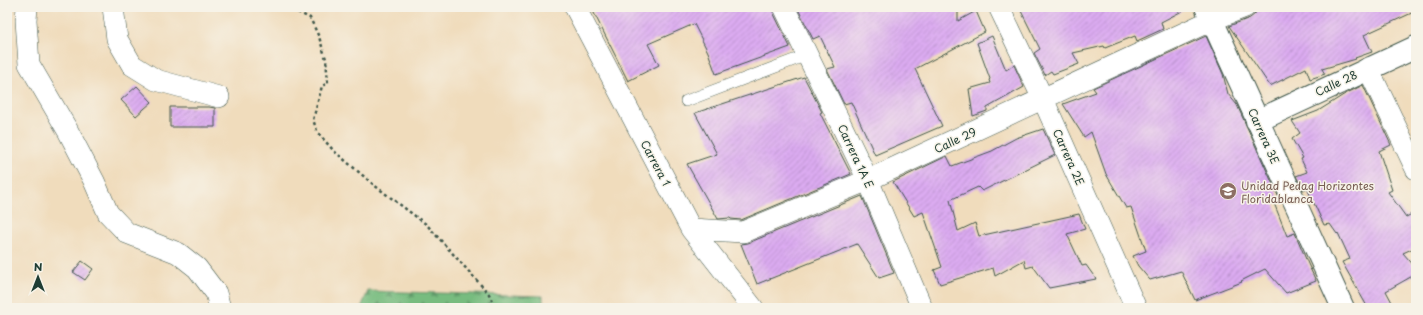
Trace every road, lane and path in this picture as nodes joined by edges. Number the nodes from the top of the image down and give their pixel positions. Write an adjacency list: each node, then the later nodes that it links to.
1 (27, 7): 19 (street)
2 (113, 7): 12 (street)
3 (287, 7): 20 (path)
4 (575, 7): 18 (street, Carrera 1)
5 (784, 7): 10 (street, Carrera 1A E)
6 (999, 7): 13 (street, Carrera 2E)
7 (1245, 7): 8 (street, Calle 29)
8 (1209, 14): 13 (street, Calle 29); 15 (main road, Carrera 3E)
9 (1416, 47): 11 (main road, Calle 28)
10 (808, 55): 14 (lane); 17 (street, Carrera 1A E)
11 (1368, 68): 15 (main road, Calle 28); 16 (street)
12 (219, 97)
13 (1043, 99): 17 (street, Calle 29); 23 (street, Carrera 2E)
14 (686, 101)
15 (1257, 121): 24 (main road, Carrera 3E)
16 (1416, 169)
17 (868, 180): 18 (street, Calle 29); 22 (street, Carrera 1A E)
18 (691, 229): 21 (street, Carrera 1)
19 (220, 308)
20 (495, 308)
21 (753, 308)
22 (922, 308)
23 (1136, 308)
24 (1343, 308)

